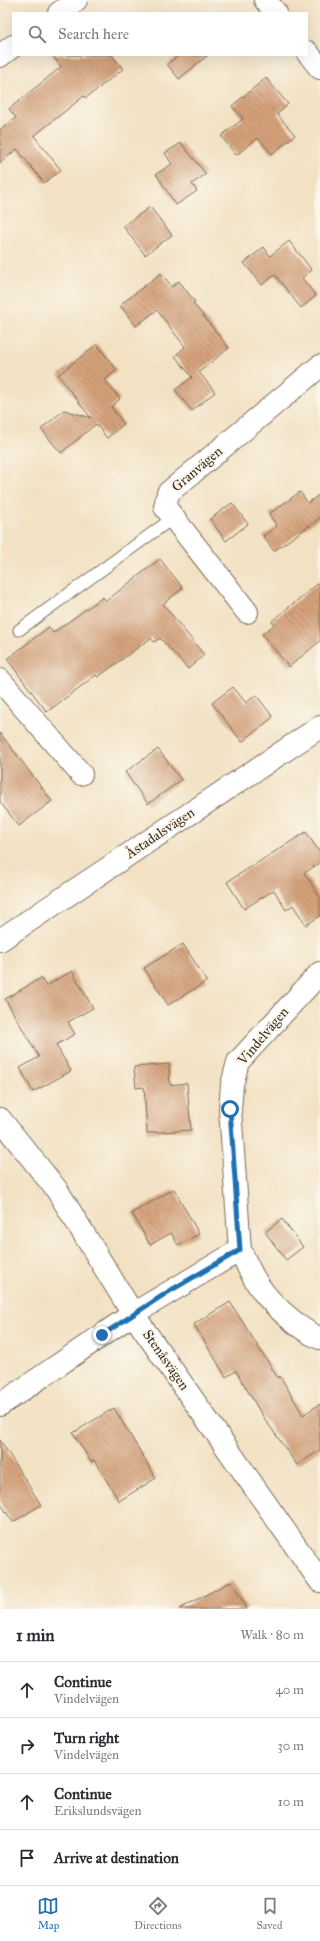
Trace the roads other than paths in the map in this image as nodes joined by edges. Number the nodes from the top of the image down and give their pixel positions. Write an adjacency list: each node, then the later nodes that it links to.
1 (76, 0): 3 (street)
2 (264, 0): 4 (street)
3 (60, 12)
4 (275, 12)
5 (12, 47): 7 (street)
6 (308, 53): 8 (street)
7 (0, 56)
8 (320, 68)
9 (320, 366): 10 (street, Granvägen)
10 (173, 518): 11 (street, Granvägen); 12 (lane)
11 (247, 612)
12 (19, 630)
13 (0, 680): 15 (street)
14 (320, 727): 16 (street, Åstadalsvägen)
15 (81, 774)
16 (0, 940)
17 (320, 973): 19 (street, Vindelvägen)
18 (0, 1119): 20 (street, Stenåsvägen)
19 (240, 1250): 20 (street); 21 (street)
20 (134, 1314): 22 (street); 23 (street, Stenåsvägen)
21 (320, 1338)
22 (0, 1404)
23 (320, 1581)

